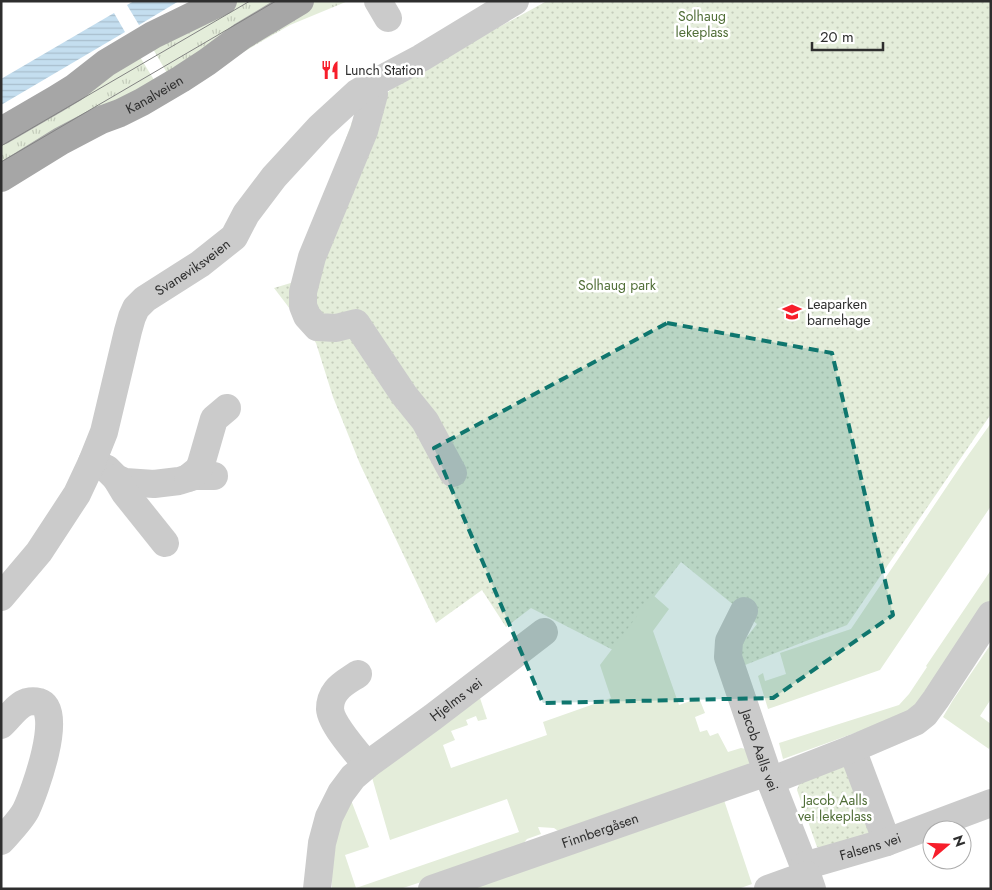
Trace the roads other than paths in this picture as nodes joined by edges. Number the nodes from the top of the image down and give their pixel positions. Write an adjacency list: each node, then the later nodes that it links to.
1 (223, 1): 5 (main road)
2 (300, 1): 6 (main road, Kanalveien)
3 (516, 1): 4 (street, Svaneviksveien)
4 (372, 84): 8 (street, Svaneviksveien); 9 (street)
5 (1, 131)
6 (1, 178)
7 (227, 408): 10 (street)
8 (92, 462): 10 (street); 12 (street, Svaneviksveien)
9 (452, 473)
10 (116, 478): 11 (street)
11 (165, 543)
12 (1, 597)
13 (744, 611): 20 (street, Jacob Aalls vei)
14 (991, 615): 18 (street, Finnbergåsen)
15 (544, 632): 19 (street, Hjelms vei)
16 (358, 674): 19 (street)
17 (1, 725): 22 (street)
18 (852, 749): 20 (street, Finnbergåsen); 23 (street)
19 (366, 765): 25 (street, Hjelms vei)
20 (768, 776): 24 (street, Jacob Aalls vei); 26 (street, Finnbergåsen)
21 (991, 804): 23 (street, Falsens vei)
22 (1, 841)
23 (887, 842): 24 (street, Falsens vei)
24 (808, 877): 27 (street, Falsens vei)
25 (317, 889)
26 (432, 889)
27 (768, 889)

